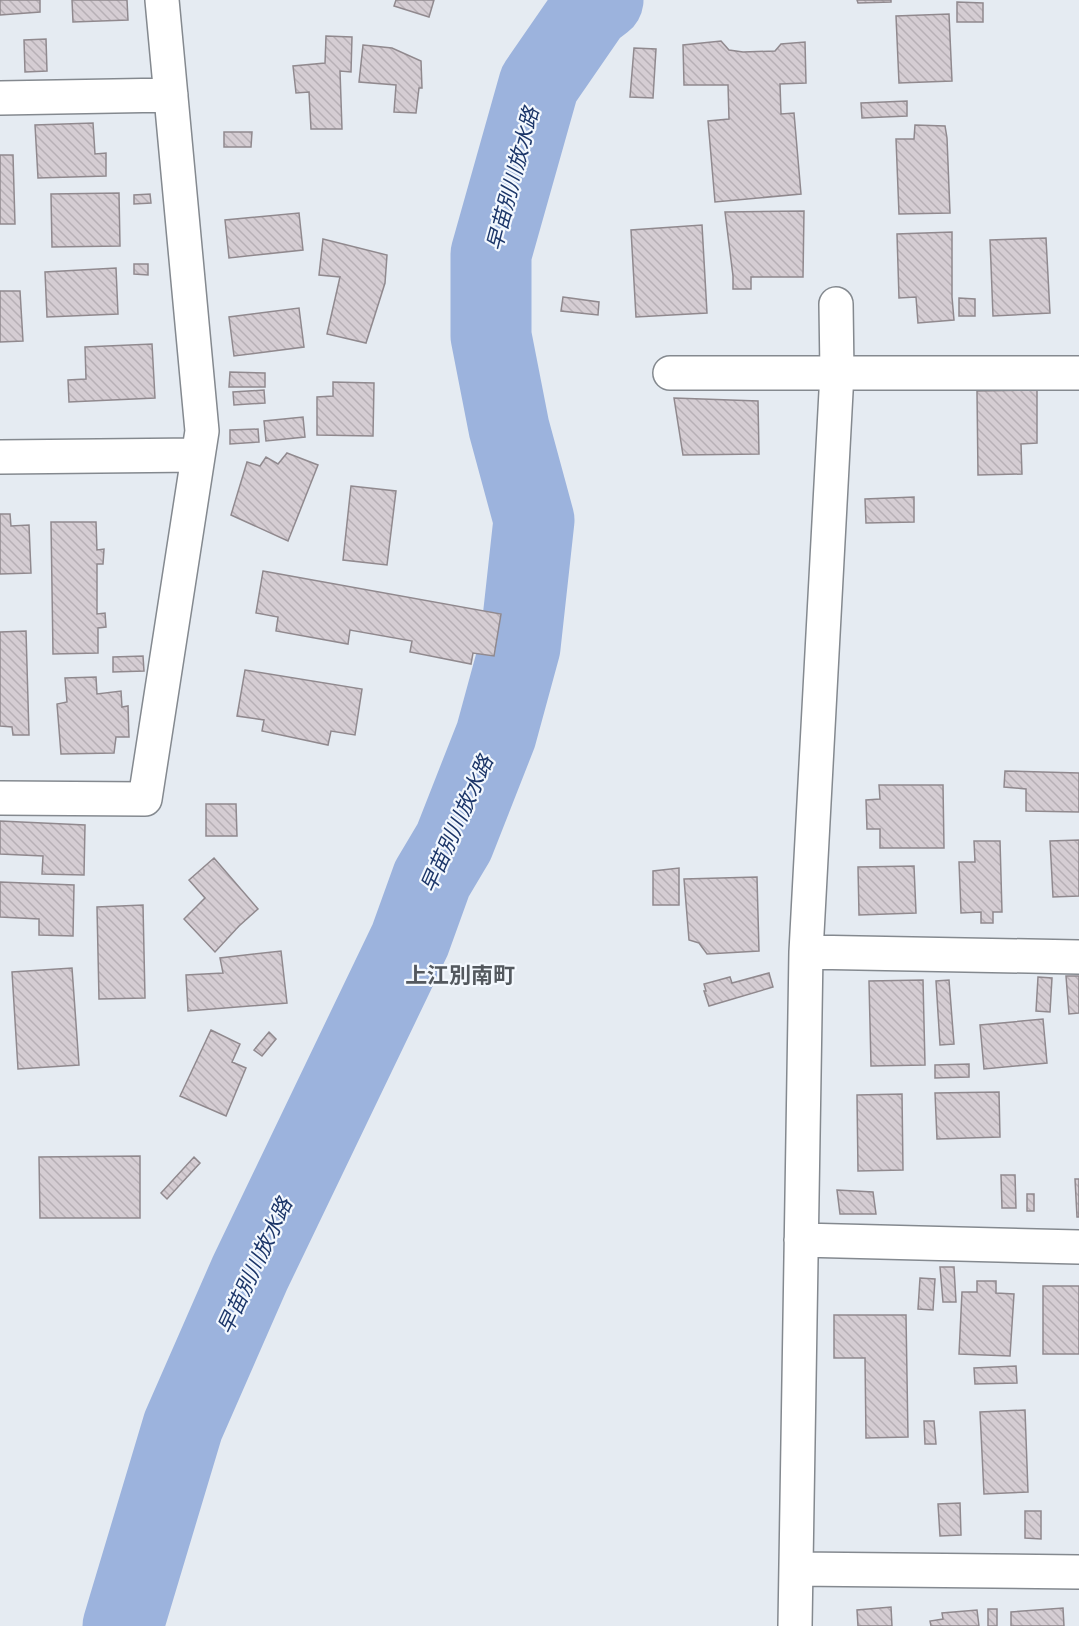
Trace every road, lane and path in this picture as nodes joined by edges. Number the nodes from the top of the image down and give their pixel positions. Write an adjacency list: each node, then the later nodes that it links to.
1 (162, 0): 2 (street)
2 (171, 94): 3 (street); 8 (street)
3 (0, 98)
4 (836, 303): 6 (street)
5 (670, 373): 6 (street)
6 (837, 373): 7 (street); 11 (street)
7 (1079, 373)
8 (198, 455): 9 (street); 10 (street)
9 (0, 457)
10 (0, 798)
11 (806, 952): 12 (street); 13 (street)
12 (1079, 957)
13 (801, 1240): 14 (street); 15 (street)
14 (1079, 1247)
15 (796, 1569): 16 (street); 17 (street)
16 (1079, 1572)
17 (795, 1626)

